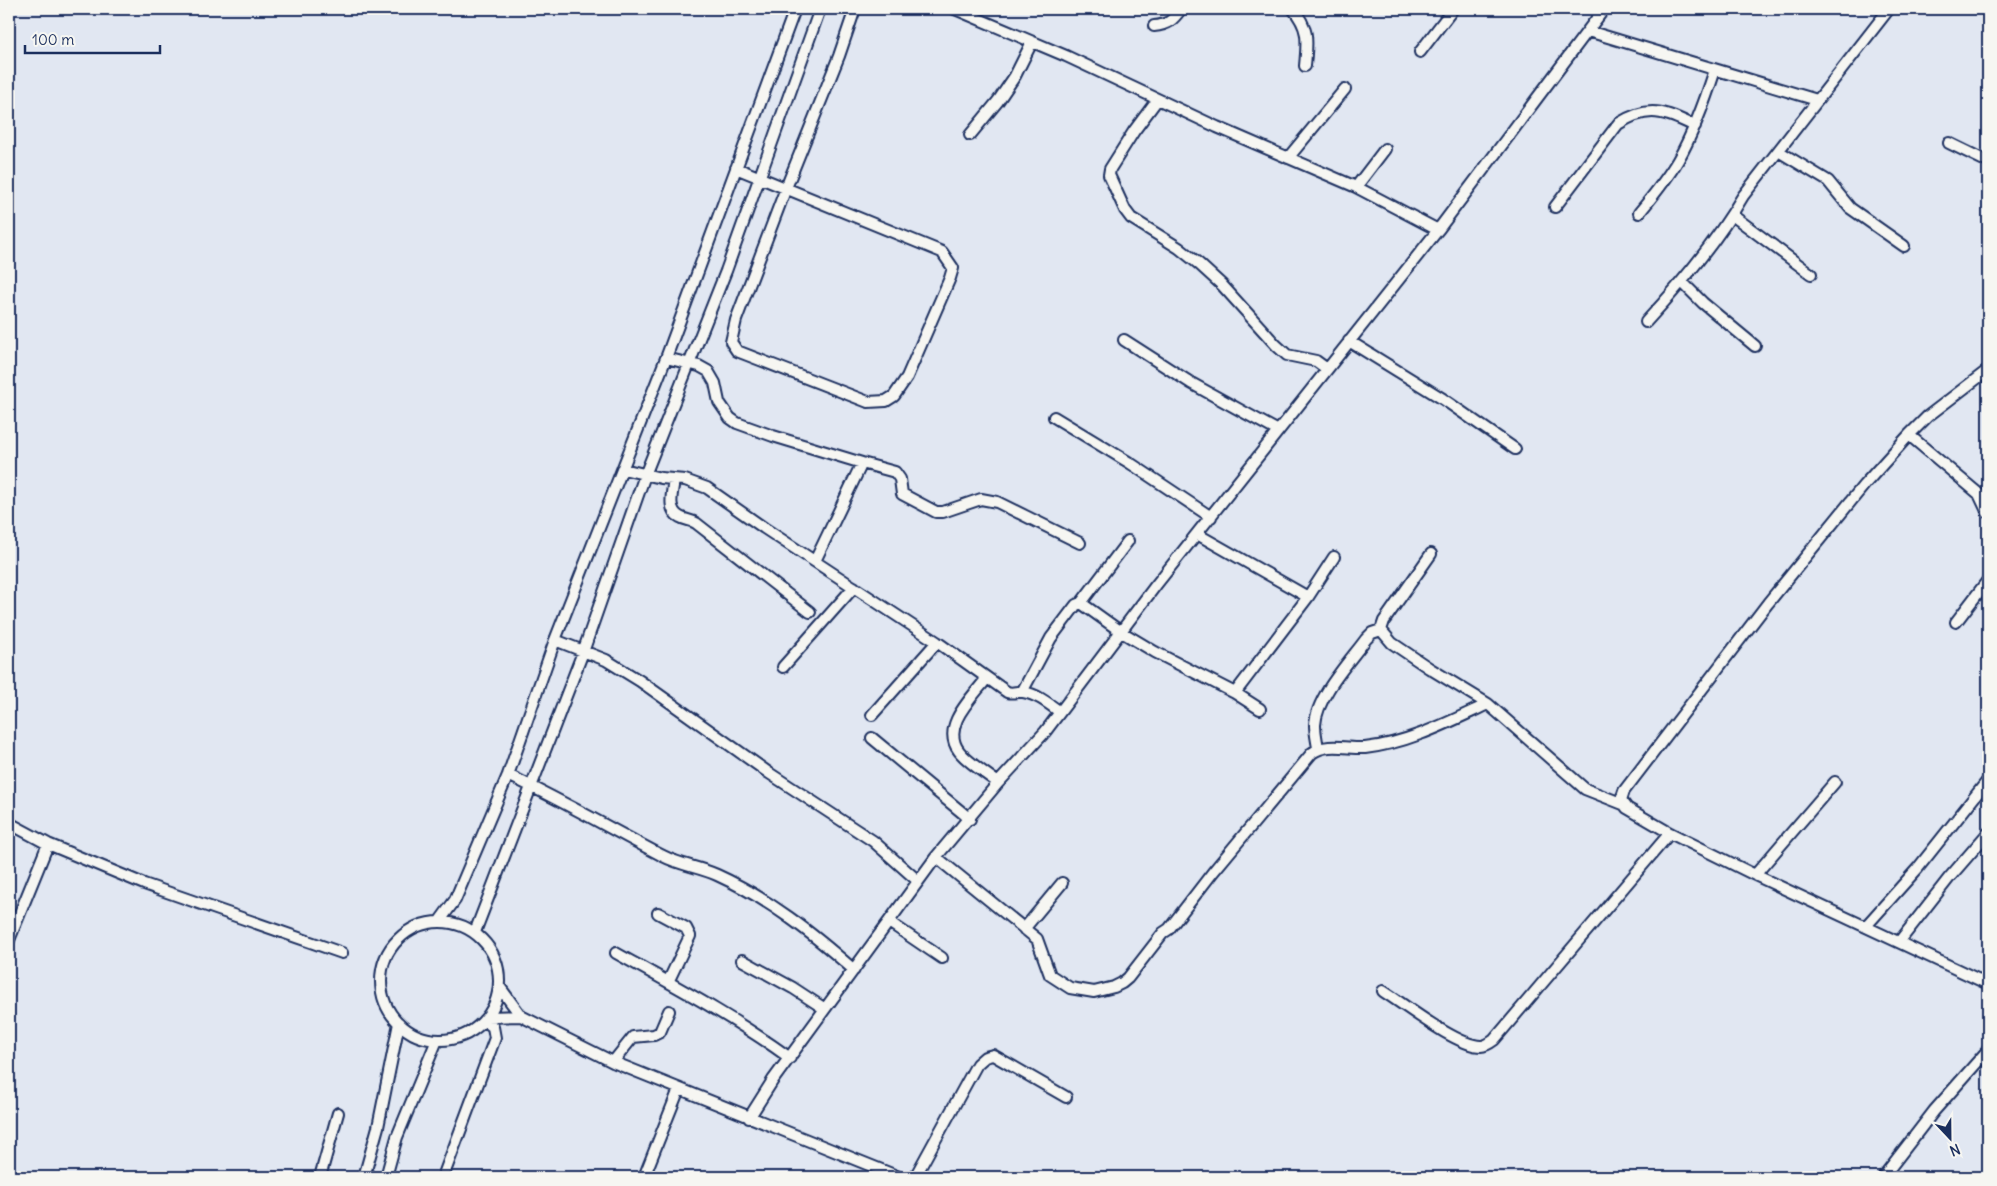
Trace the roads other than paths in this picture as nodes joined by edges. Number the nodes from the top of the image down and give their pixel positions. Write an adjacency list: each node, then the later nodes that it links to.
1 (795, 9): 26 (street)
2 (820, 9): 27 (street)
3 (855, 9): 29 (street)
4 (955, 9): 12 (street)
5 (1181, 9): 10 (street)
6 (1294, 9): 14 (street)
7 (1452, 9): 13 (street)
8 (1604, 9): 11 (street)
9 (1889, 9): 18 (street)
10 (1154, 26)
11 (1588, 31): 15 (street); 33 (street)
12 (1032, 42): 17 (street); 20 (street)
13 (1420, 52)
14 (1304, 66)
15 (1715, 70): 18 (street); 19 (street)
16 (1345, 89): 24 (street)
17 (1158, 100): 24 (street); 43 (street)
18 (1817, 100): 23 (street)
19 (1695, 126): 30 (street); 31 (street)
20 (970, 135)
21 (1949, 143): 25 (street)
22 (1385, 149): 28 (street)
23 (1780, 152): 32 (street); 34 (street)
24 (1288, 158): 28 (street)
25 (1988, 162)
26 (736, 168): 27 (street); 41 (street)
27 (759, 178): 29 (street); 42 (street)
28 (1356, 187): 33 (street)
29 (786, 188): 29 (street)
30 (1555, 206)
31 (1639, 213)
32 (1732, 215): 35 (street); 36 (street)
33 (1438, 230): 39 (street)
34 (1904, 246)
35 (1811, 274)
36 (1682, 282): 37 (street); 40 (street)
37 (1646, 322)
38 (1124, 340): 46 (street)
39 (1349, 341): 43 (street); 48 (street)
40 (1755, 346)
41 (666, 358): 42 (street); 50 (street)
42 (688, 364): 49 (street); 51 (street)
43 (1327, 369): 46 (street)
44 (1988, 370): 47 (street)
45 (1054, 417): 56 (street)
46 (1278, 431): 56 (street)
47 (1908, 435): 53 (street); 89 (street)
48 (1516, 449)
49 (862, 463): 59 (street); 62 (street)
50 (623, 469): 51 (street); 71 (street)
51 (645, 475): 52 (street); 73 (street)
52 (674, 478): 62 (street); 67 (street)
53 (1978, 494): 54 (street); 55 (street)
54 (1988, 500)
55 (1988, 513)
56 (1211, 517): 57 (street)
57 (1197, 534): 65 (street); 70 (street)
58 (1128, 541): 66 (street)
59 (1080, 543)
60 (1431, 554): 69 (street)
61 (1334, 558): 65 (street)
62 (815, 561): 64 (street)
63 (1988, 580): 68 (street)
64 (854, 587): 72 (street); 74 (street)
65 (1308, 597): 77 (street)
66 (1082, 603): 70 (street); 76 (street)
67 (810, 612)
68 (1956, 622)
69 (1381, 630): 78 (street); 83 (street)
70 (1120, 631): 77 (street); 80 (street)
71 (555, 640): 73 (street); 84 (street)
72 (937, 642): 75 (street); 81 (street)
73 (583, 652): 88 (street); 98 (street)
74 (783, 667)
75 (987, 678): 76 (street); 87 (street)
76 (1022, 692): 80 (street)
77 (1235, 693): 79 (street)
78 (1488, 704): 83 (street); 89 (street)
79 (1260, 709)
80 (1060, 712): 87 (street)
81 (872, 715)
82 (872, 738): 90 (street)
83 (1318, 748): 104 (street)
84 (508, 775): 88 (street); 101 (street)
85 (1988, 780): 103 (street)
86 (1835, 782): 97 (street)
87 (998, 783): 90 (street)
88 (532, 786): 105 (street); 112 (street)
89 (1623, 804): 93 (street)
90 (970, 819): 96 (street)
91 (9, 823): 92 (street)
92 (14, 830): 95 (street)
93 (1670, 832): 97 (street); 116 (street)
94 (1988, 834): 107 (street)
95 (48, 844): 106 (street); 108 (street)
96 (936, 857): 98 (street); 104 (street)
97 (1755, 875): 103 (street)
98 (918, 881): 102 (street)
99 (1062, 882): 104 (street)
100 (658, 913): 113 (street)
101 (439, 922): 105 (street); 121 (street)
102 (889, 922): 110 (street); 112 (street)
103 (1866, 926): 107 (street)
104 (1024, 929)
105 (475, 932): 115 (street)
106 (9, 938)
107 (1899, 942): 114 (street)
108 (342, 953)
109 (616, 954): 113 (street)
110 (942, 958)
111 (742, 960): 117 (street)
112 (854, 970): 117 (street)
113 (668, 982): 124 (street)
114 (1988, 984)
115 (499, 986): 119 (street); 120 (street)
116 (1384, 991)
117 (825, 1010): 124 (street)
118 (669, 1011): 125 (street)
119 (520, 1016): 120 (street); 125 (street)
120 (486, 1018): 122 (street); 134 (street)
121 (399, 1023): 122 (street); 132 (street)
122 (437, 1040): 133 (street)
123 (1988, 1050): 138 (street)
124 (790, 1058): 129 (street)
125 (613, 1062): 126 (street)
126 (679, 1089): 129 (street); 135 (street)
127 (1066, 1097): 137 (street)
128 (338, 1113): 131 (street)
129 (749, 1118): 130 (street)
130 (876, 1173): 136 (street)
131 (320, 1177)
132 (364, 1177)
133 (386, 1177)
134 (443, 1177)
135 (644, 1177)
136 (899, 1177)
137 (916, 1177)
138 (1883, 1177)

